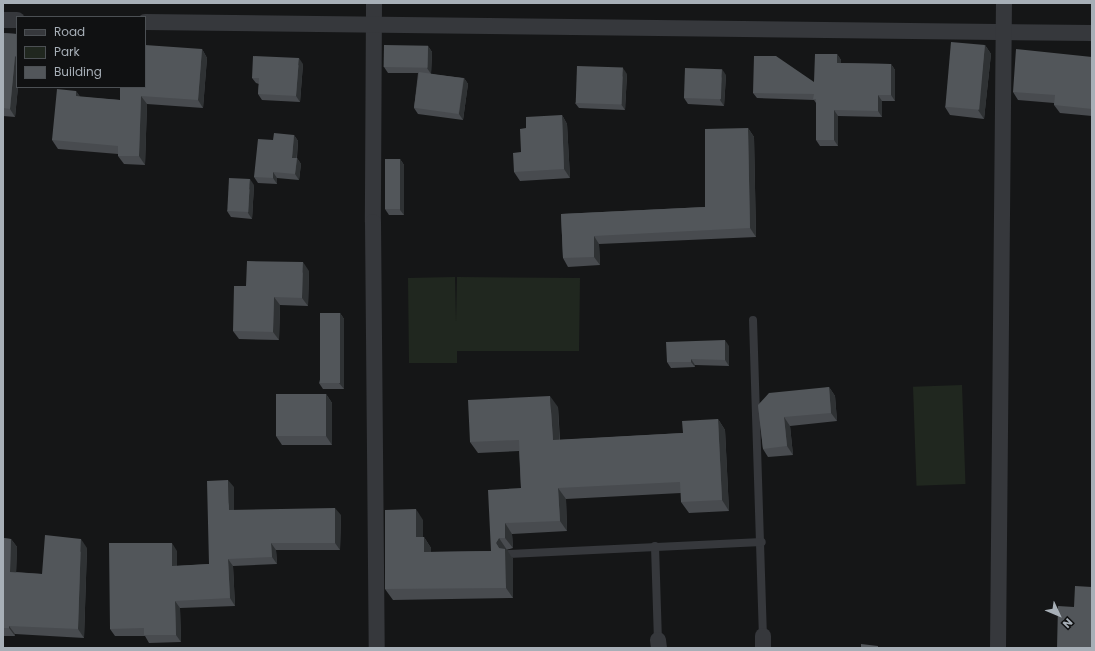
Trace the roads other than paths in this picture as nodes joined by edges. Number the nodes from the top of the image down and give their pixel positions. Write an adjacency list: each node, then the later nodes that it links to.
1 (374, 3): 6 (street)
2 (1004, 3): 8 (street)
3 (3, 20): 4 (street)
4 (16, 20)
5 (146, 22): 6 (street)
6 (374, 26): 8 (street); 15 (street)
7 (1092, 33): 8 (street)
8 (1005, 34): 16 (street)
9 (753, 320): 10 (lane)
10 (762, 542): 11 (lane); 13 (lane)
11 (655, 546): 12 (lane); 14 (lane)
12 (509, 554)
13 (763, 642)
14 (659, 644)
15 (378, 648)
16 (998, 648)

